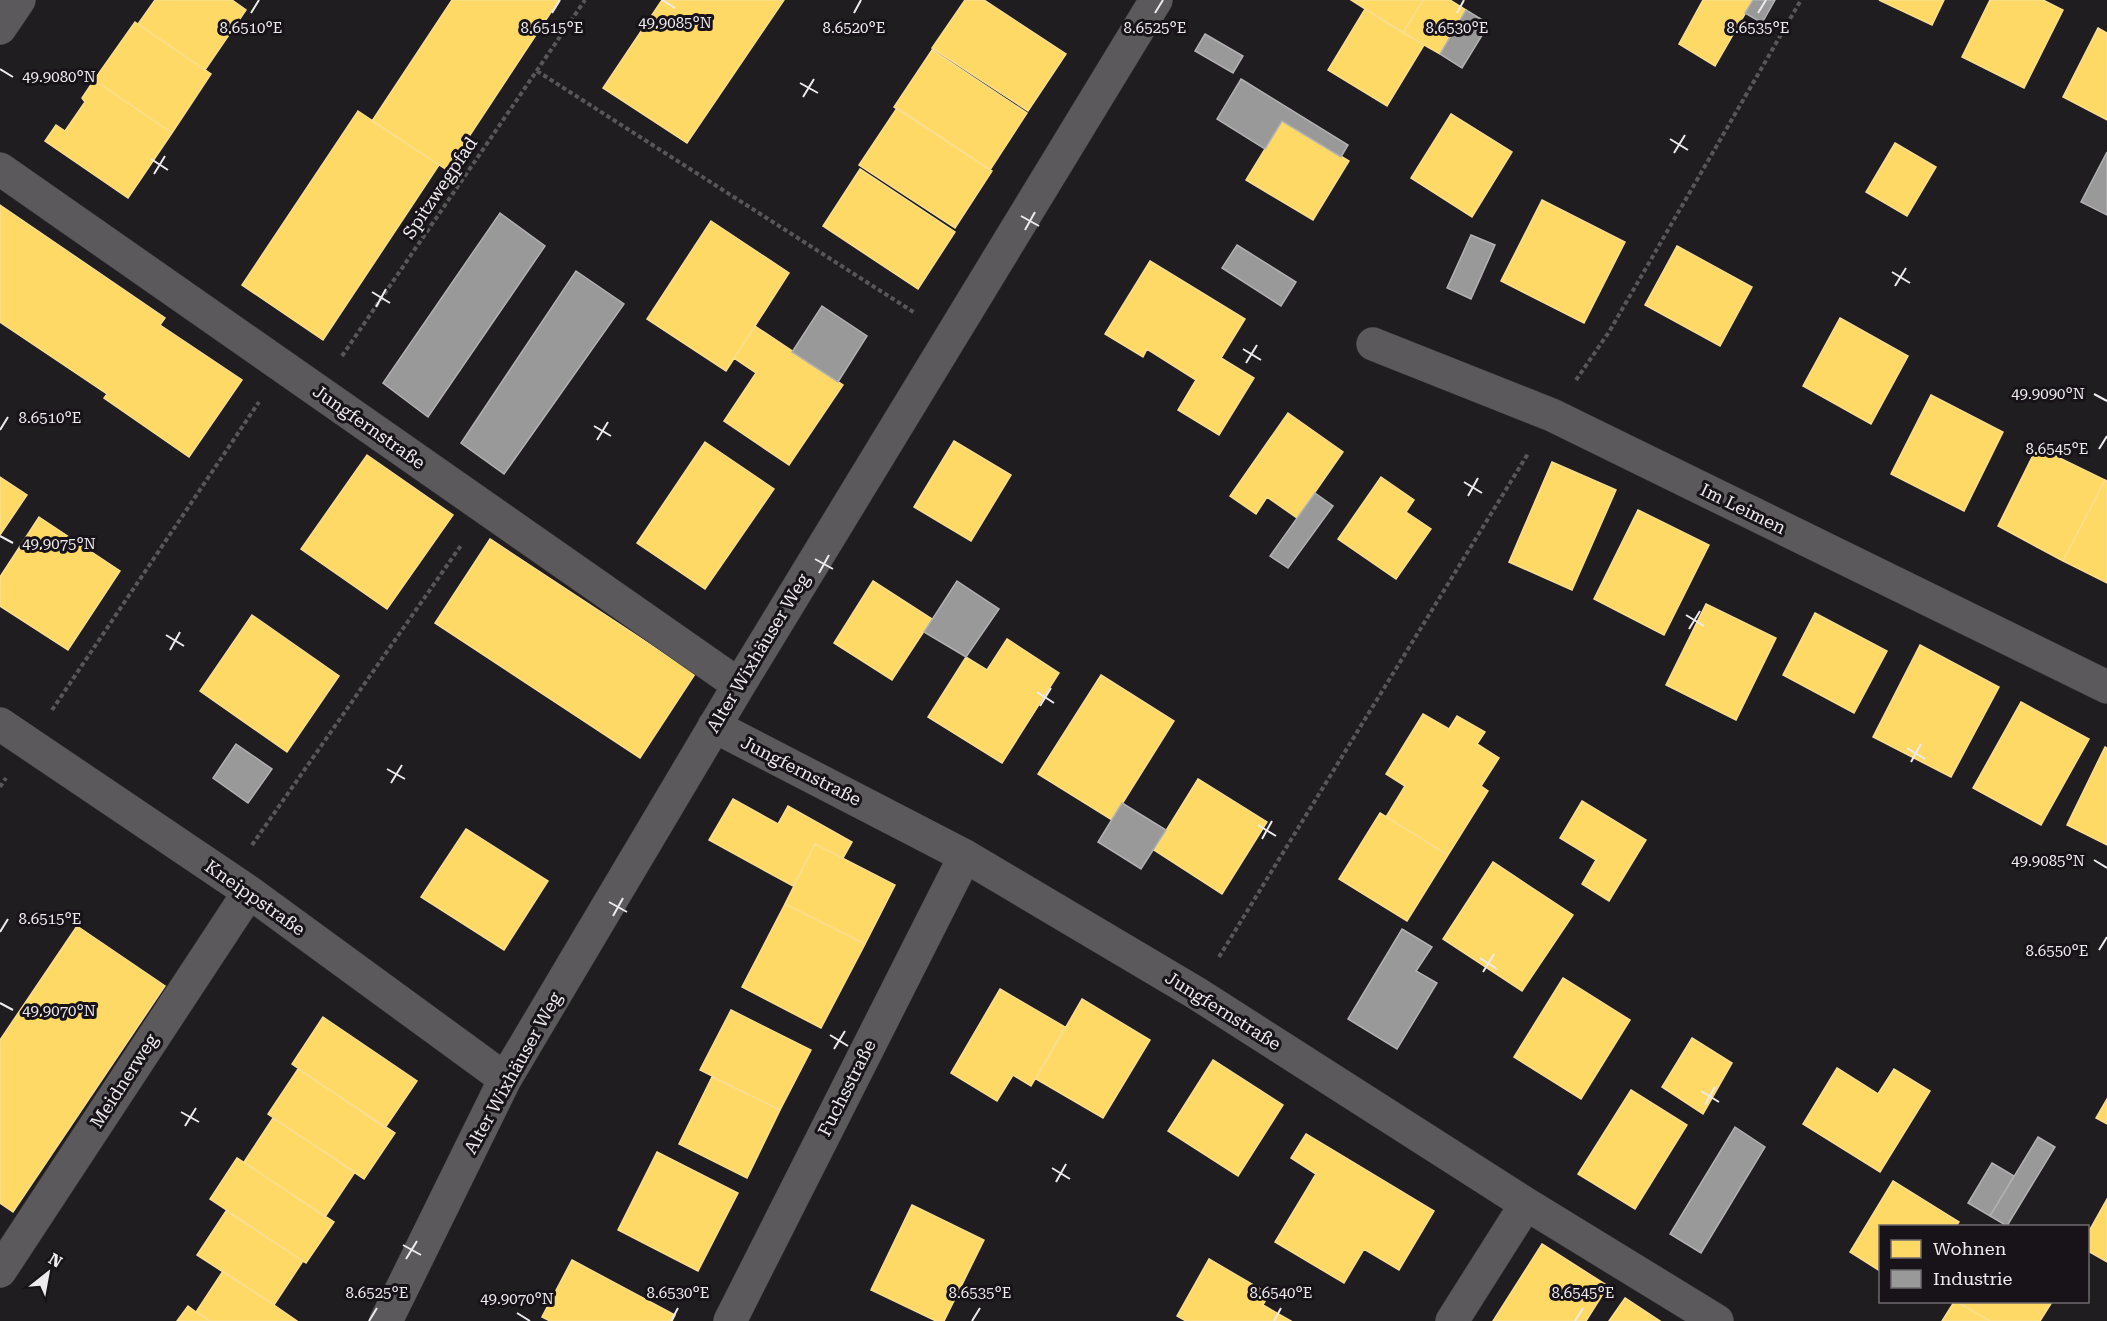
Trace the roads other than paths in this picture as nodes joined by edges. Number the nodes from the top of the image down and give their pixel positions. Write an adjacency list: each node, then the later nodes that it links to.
1 (19, 0): 3 (street)
2 (1156, 0): 6 (street, Alter Wixhäuser Weg)
3 (0, 28)
4 (0, 169): 6 (street, Jungfernstraße)
5 (1373, 344): 7 (street, Im Leimen)
6 (739, 685): 9 (street, Alter Wixhäuser Weg)
7 (2107, 687)
8 (0, 724): 11 (street, Kneippstraße)
9 (714, 726): 10 (street, Jungfernstraße); 12 (street, Alter Wixhäuser Weg)
10 (965, 856): 13 (street, Jungfernstraße); 16 (street, Fuchsstraße)
11 (238, 886): 12 (street, Kneippstraße); 14 (street, Meidnerweg)
12 (505, 1079): 15 (street, Alter Wixhäuser Weg)
13 (1526, 1204): 17 (street); 18 (street, Jungfernstraße)
14 (0, 1270)
15 (386, 1321)
16 (730, 1321)
17 (1452, 1321)
18 (1717, 1321)

